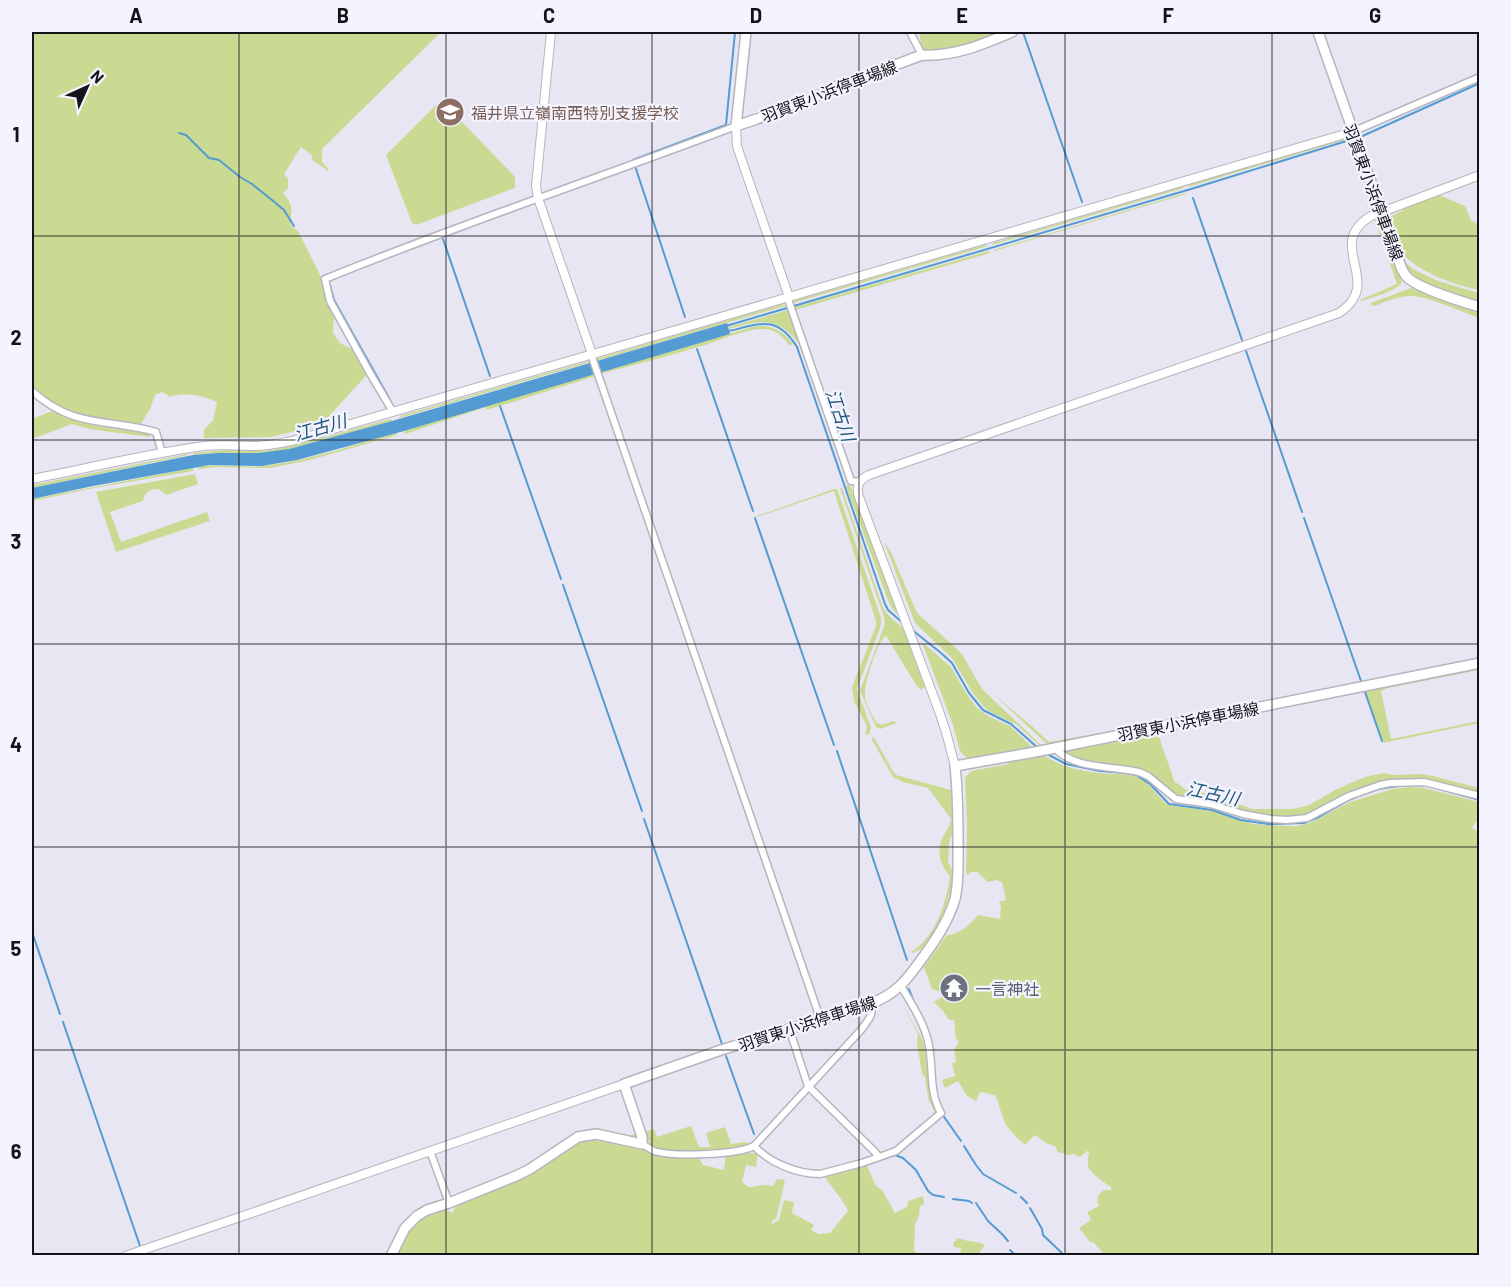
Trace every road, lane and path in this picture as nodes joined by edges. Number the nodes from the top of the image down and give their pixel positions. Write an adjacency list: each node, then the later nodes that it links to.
1 (551, 32): 11 (street)
2 (746, 32): 8 (main road, 羽賀東小浜停車場線)
3 (910, 32): 6 (street)
4 (1012, 32): 6 (main road, 羽賀東小浜停車場線)
5 (1318, 32): 9 (main road, 羽賀東小浜停車場線)
6 (922, 55): 8 (main road, 羽賀東小浜停車場線)
7 (1479, 77): 9 (street)
8 (736, 126): 11 (street); 13 (street)
9 (1354, 137): 12 (main road, 羽賀東小浜停車場線); 13 (street)
10 (1479, 175): 12 (street)
11 (538, 198): 15 (street); 17 (street)
12 (1381, 212): 14 (main road, 羽賀東小浜停車場線); 20 (street)
13 (790, 303): 15 (street); 20 (street)
14 (1479, 307)
15 (592, 357): 17 (street); 27 (street)
16 (32, 391): 18 (street)
17 (393, 412): 18 (street)
18 (162, 453): 19 (street)
19 (32, 479)
20 (859, 482): 23 (street)
21 (1479, 663): 22 (main road, 羽賀東小浜停車場線)
22 (1055, 748): 23 (main road, 羽賀東小浜停車場線); 24 (street)
23 (955, 766): 25 (main road, 羽賀東小浜停車場線)
24 (1479, 796)
25 (901, 986): 26 (main road, 羽賀東小浜停車場線); 34 (street)
26 (870, 1004): 27 (main road, 羽賀東小浜停車場線); 30 (street)
27 (820, 1018): 28 (main road, 羽賀東小浜停車場線)
28 (789, 1028): 29 (main road, 羽賀東小浜停車場線); 30 (street)
29 (624, 1084): 31 (main road); 33 (street)
30 (808, 1086): 32 (street); 34 (street)
31 (642, 1144): 32 (street); 35 (main road)
32 (754, 1146): 34 (street)
33 (430, 1151): 35 (street); 36 (street)
34 (879, 1157)
35 (449, 1203): 37 (main road)
36 (125, 1256)
37 (391, 1256)

